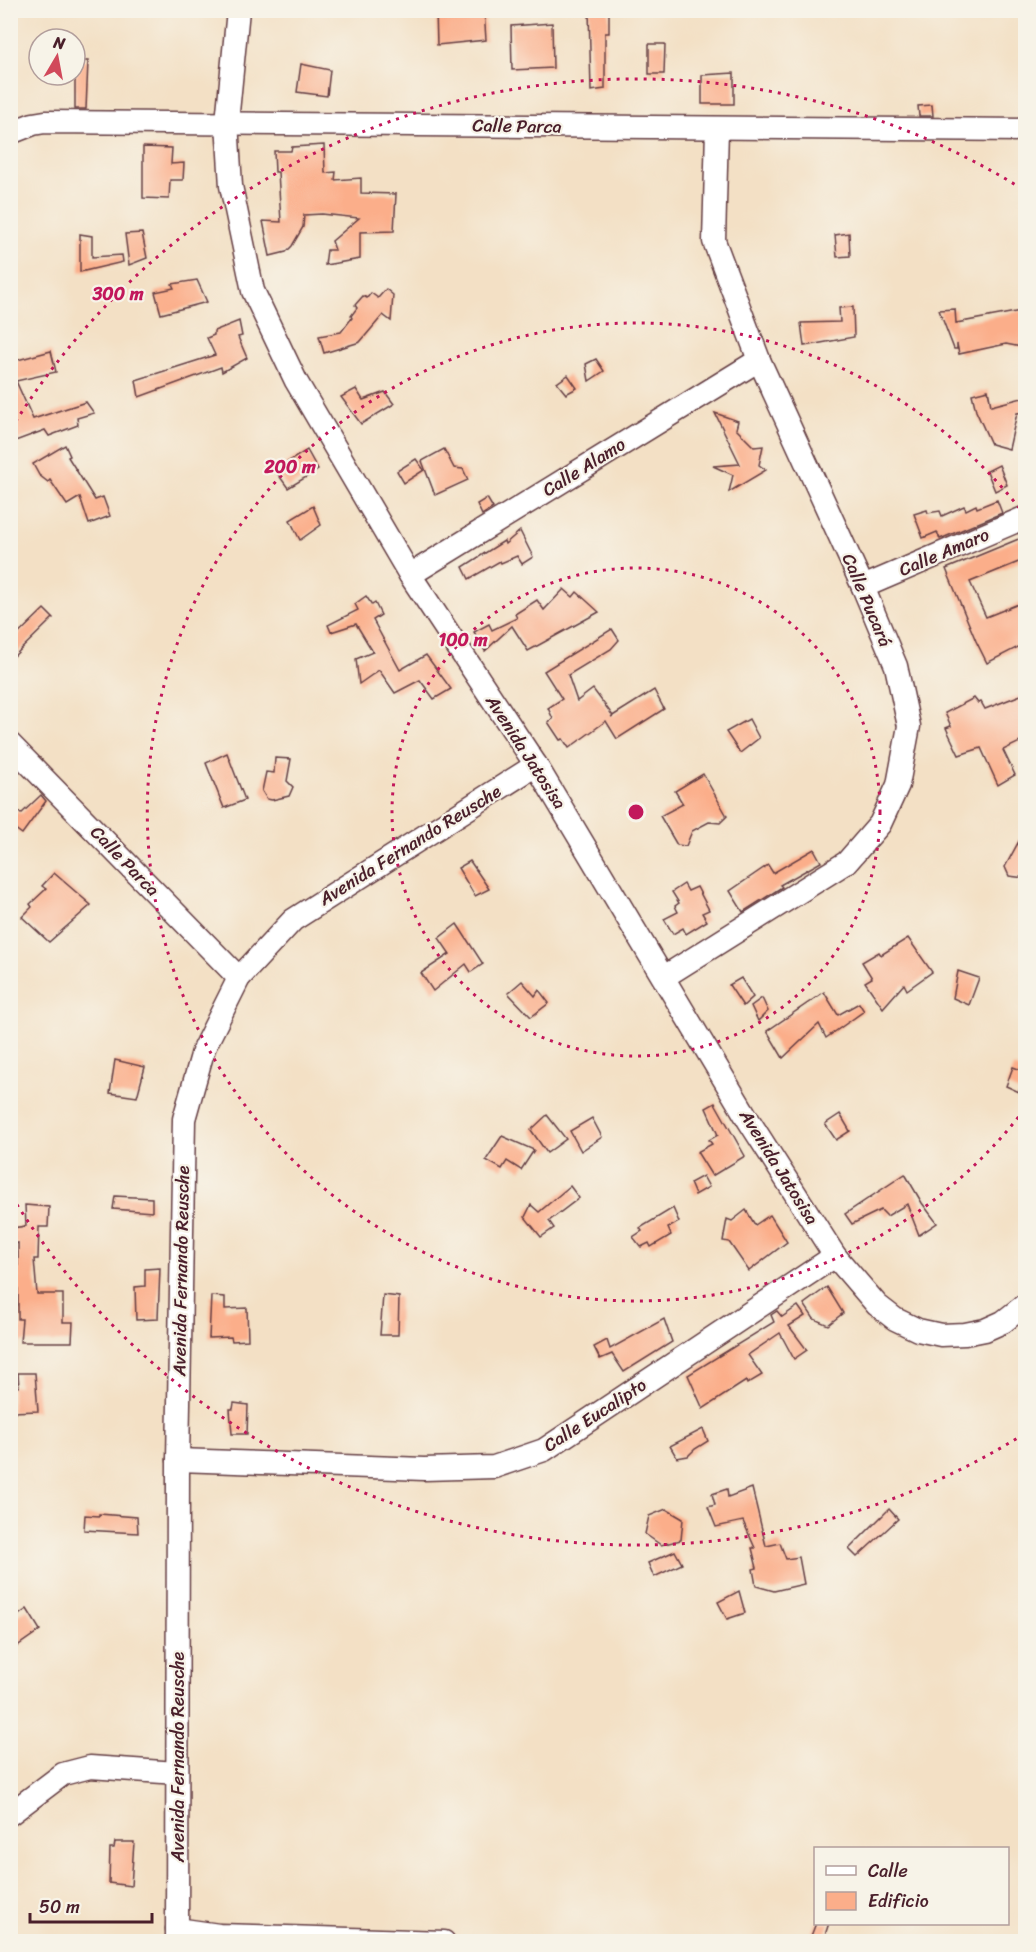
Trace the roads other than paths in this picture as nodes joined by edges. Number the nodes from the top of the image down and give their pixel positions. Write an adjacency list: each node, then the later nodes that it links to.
1 (238, 10): 2 (street, Avenida Jatosisa)
2 (227, 122): 3 (street, Calle Parca); 5 (street, Calle Parca); 8 (street, Avenida Jatosisa)
3 (717, 129): 4 (street, Calle Parca); 6 (street, Calle Pucará)
4 (1026, 130)
5 (10, 134)
6 (759, 360): 8 (street, Calle Alamo); 9 (street, Calle Pucará)
7 (1026, 517): 9 (street, Calle Amaro)
8 (410, 575): 11 (street, Avenida Jatosisa)
9 (863, 586): 12 (street, Calle Pucará)
10 (10, 744): 13 (street, Calle Parca)
11 (536, 765): 12 (street, Avenida Jatosisa); 13 (street, Avenida Fernando Reusche)
12 (664, 976): 14 (street, Avenida Jatosisa)
13 (239, 978): 16 (street, Avenida Fernando Reusche)
14 (835, 1256): 15 (street, Avenida Jatosisa); 16 (street, Calle Eucalipto)
15 (1026, 1304)
16 (178, 1460): 17 (street, Avenida Fernando Reusche)
17 (177, 1773): 18 (street); 19 (street, Avenida Fernando Reusche)
18 (10, 1814)
19 (177, 1935): 20 (street)
20 (444, 1941)

